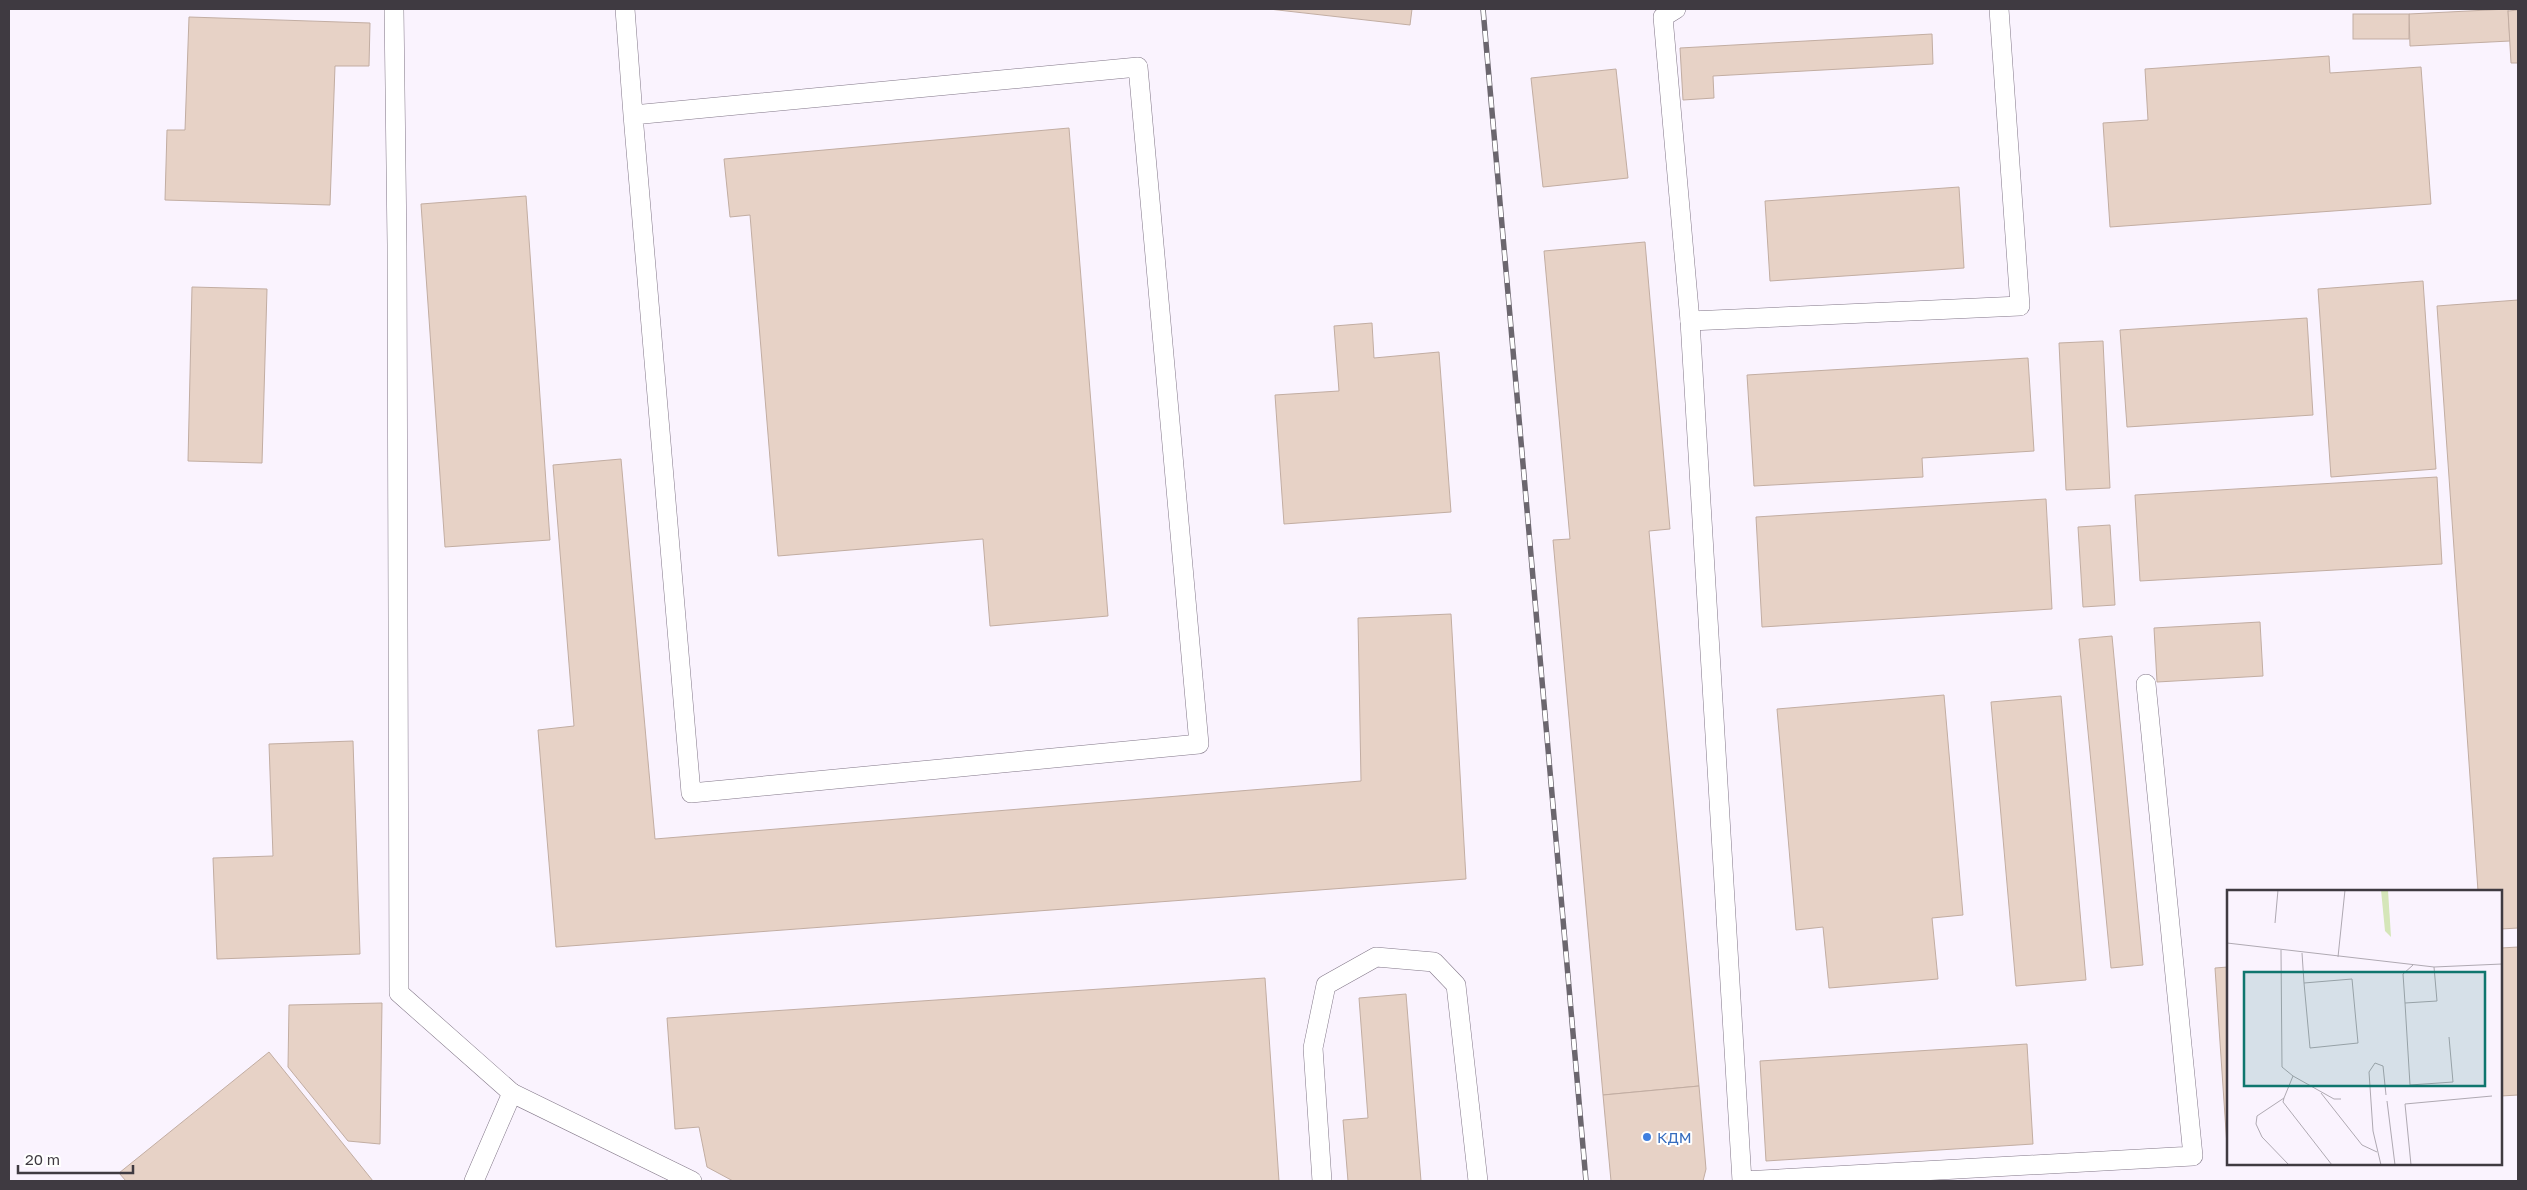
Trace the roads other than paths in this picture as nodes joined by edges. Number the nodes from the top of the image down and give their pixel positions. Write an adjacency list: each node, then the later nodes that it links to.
1 (394, 9): 8 (lane)
2 (624, 9): 5 (lane)
3 (1676, 9): 6 (lane)
4 (1999, 9): 6 (lane)
5 (633, 115): 5 (lane)
6 (1690, 321): 7 (lane)
7 (2146, 684)
8 (512, 1093): 9 (lane); 10 (lane)
9 (474, 1181)
10 (692, 1181)
11 (1322, 1181): 12 (lane)
12 (1478, 1181)

